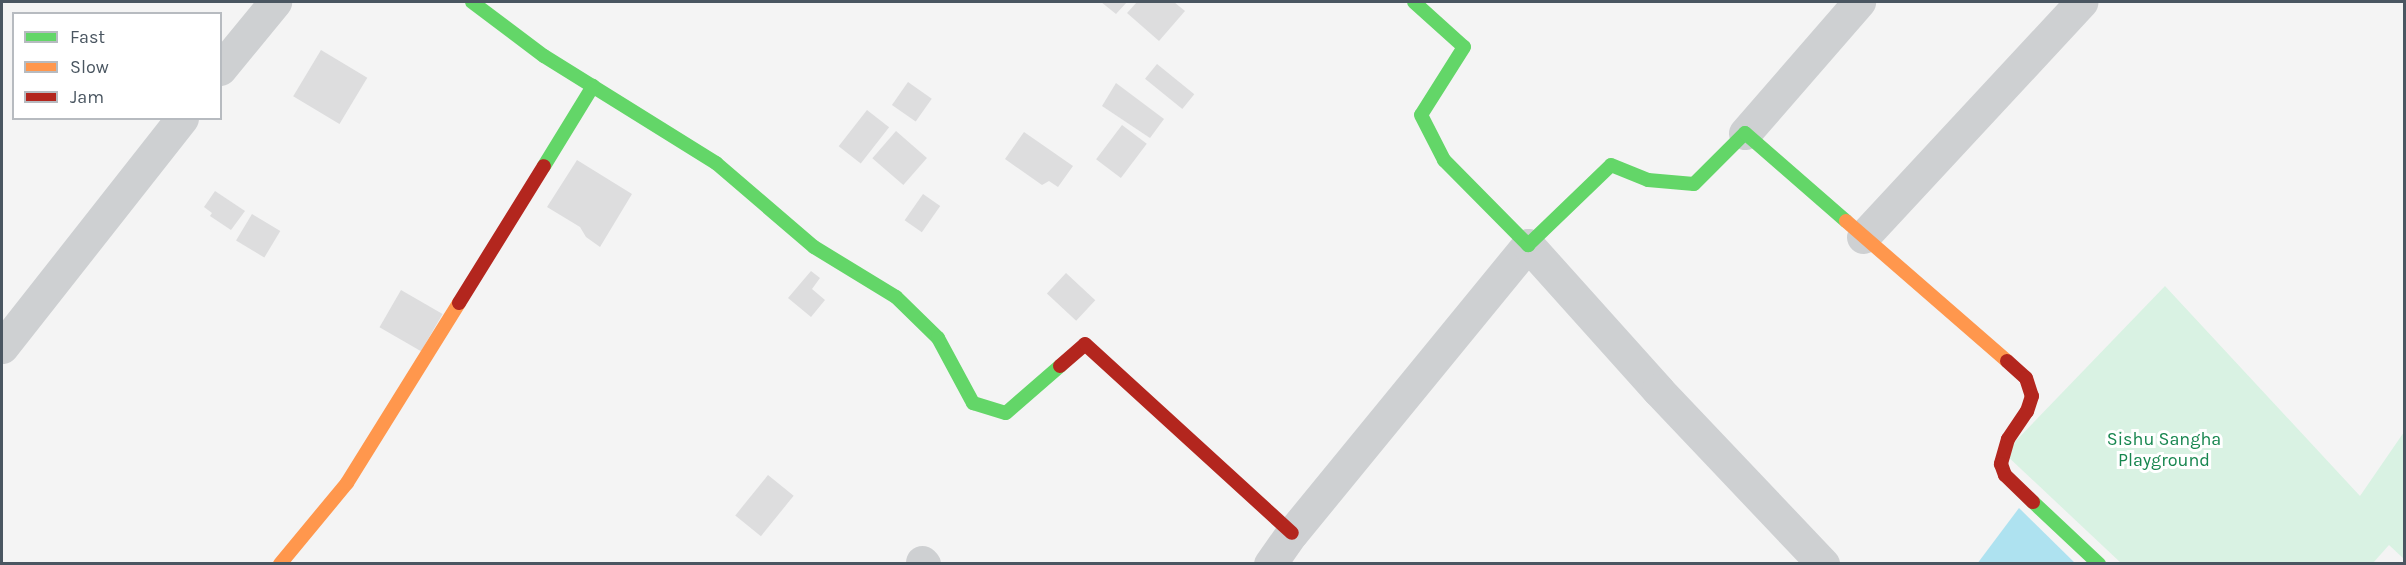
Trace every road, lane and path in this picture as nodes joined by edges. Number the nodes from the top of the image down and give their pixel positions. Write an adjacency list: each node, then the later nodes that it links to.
1 (275, 2): 6 (street)
2 (472, 2): 7 (street)
3 (1414, 2): 11 (street)
4 (1859, 2): 9 (street)
5 (2081, 2): 10 (street)
6 (222, 67)
7 (593, 86): 13 (street); 14 (street)
8 (180, 120): 12 (street)
9 (1745, 133): 10 (street); 11 (street)
10 (1863, 237): 17 (street)
11 (1528, 245): 13 (street); 16 (street)
12 (2, 347)
13 (1292, 533): 15 (street)
14 (280, 564)
15 (1270, 564)
16 (1823, 564)
17 (2099, 564)

